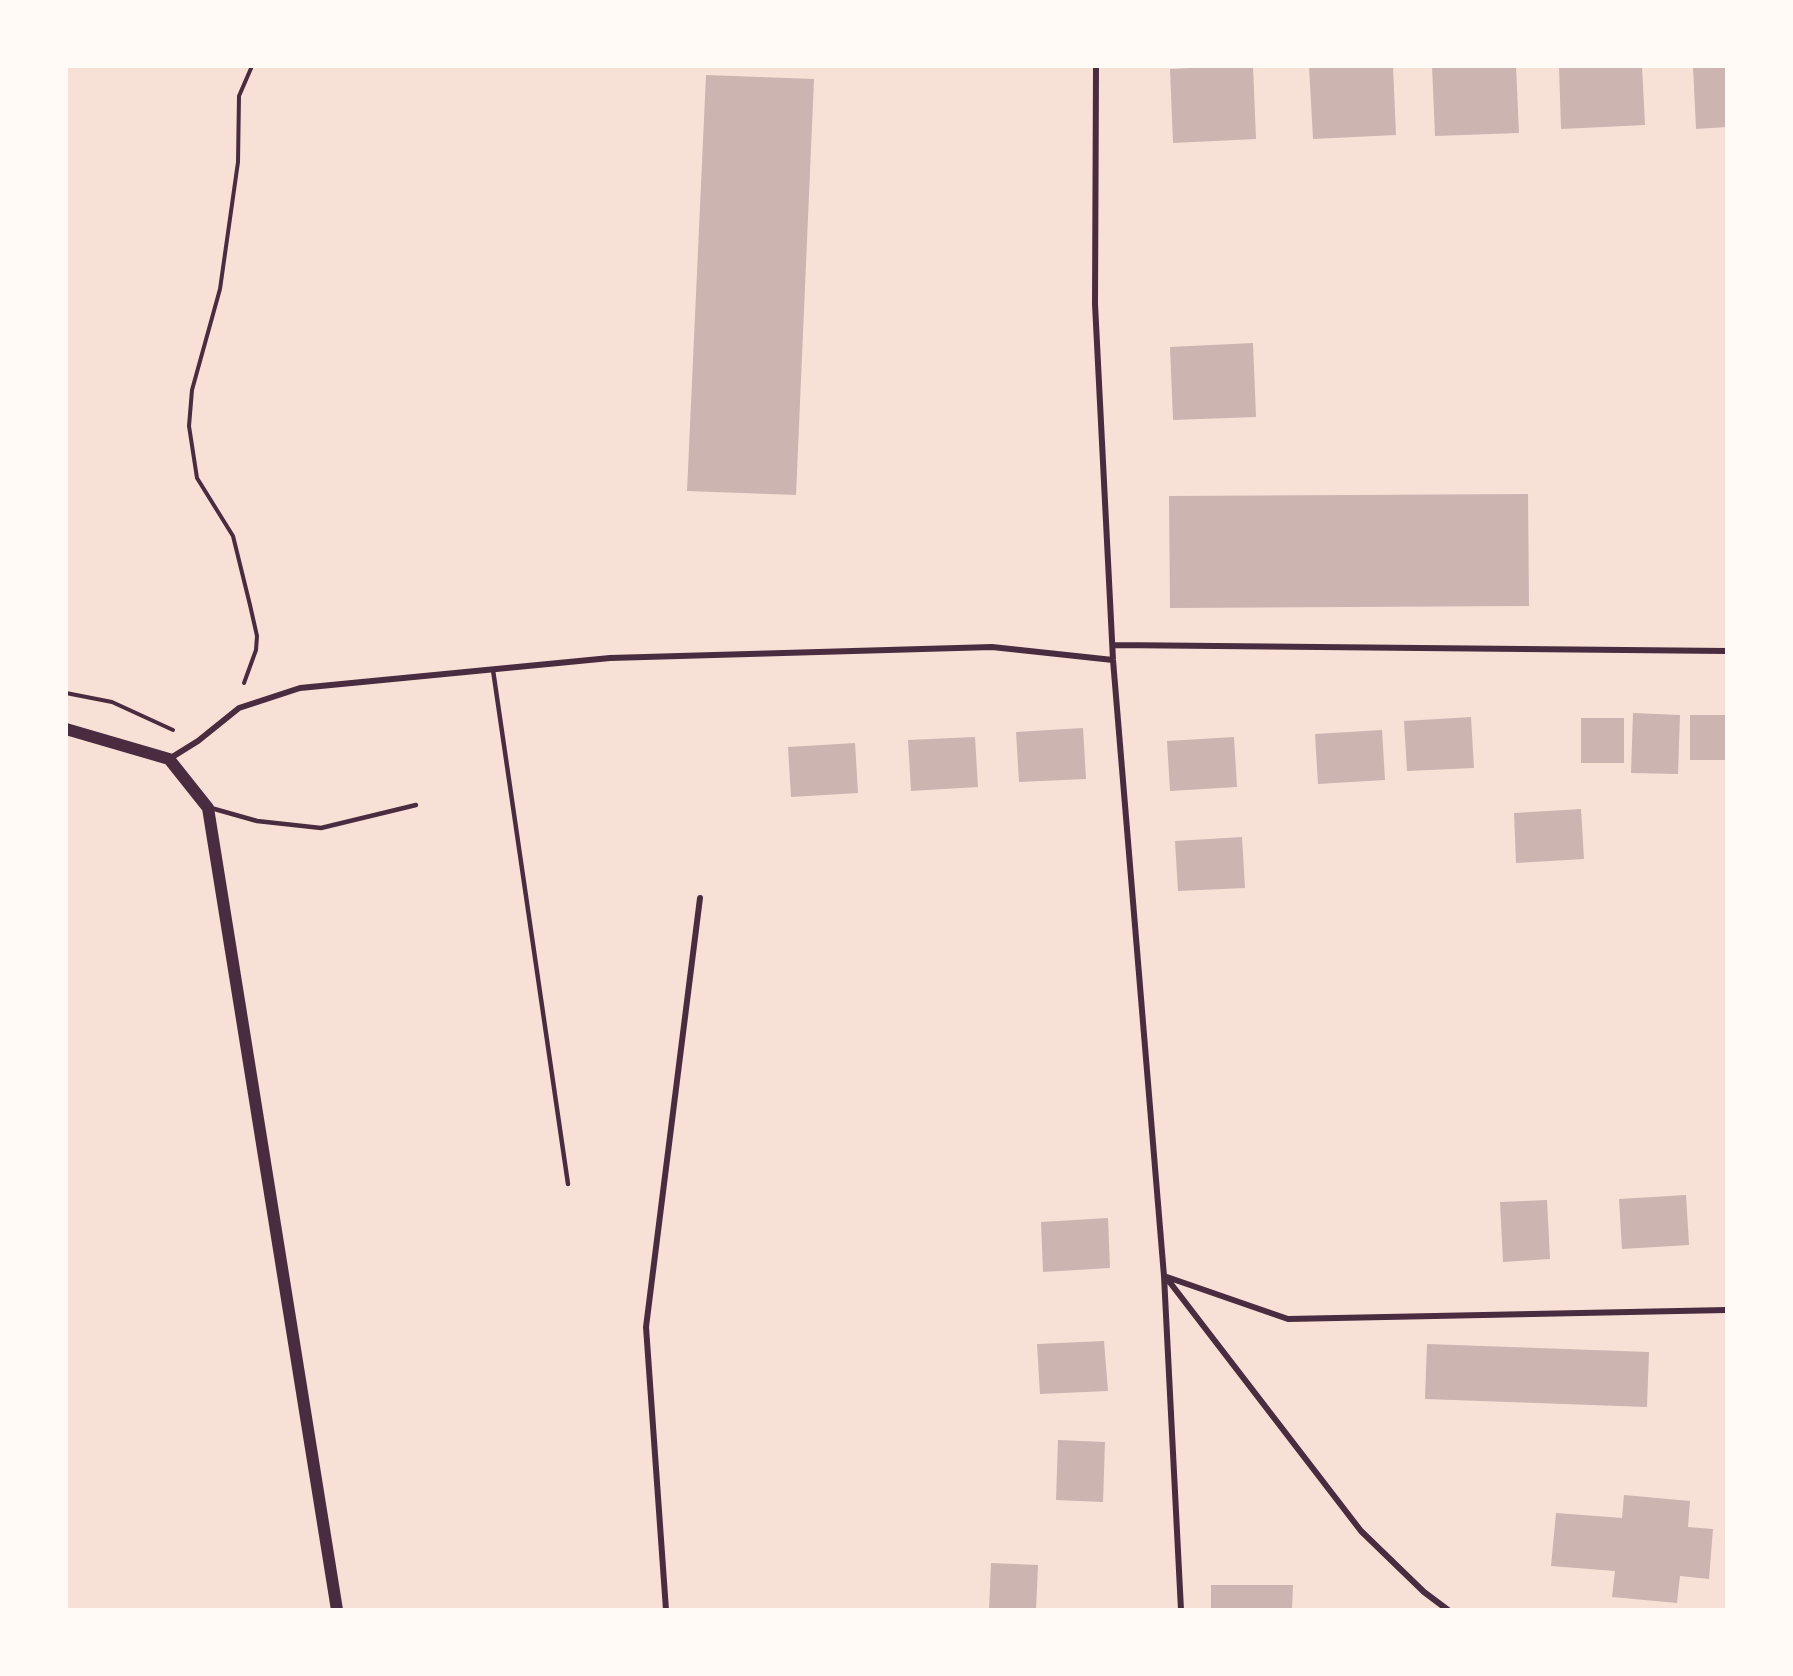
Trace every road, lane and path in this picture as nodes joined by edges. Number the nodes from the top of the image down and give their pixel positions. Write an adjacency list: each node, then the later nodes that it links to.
1 (252, 66): 8 (path)
2 (1096, 66): 3 (street)
3 (1114, 645): 4 (street); 5 (street)
4 (1727, 651)
5 (1113, 660): 6 (street); 16 (street)
6 (494, 670): 8 (street); 15 (lane)
7 (66, 693): 10 (path)
8 (239, 708): 10 (street)
9 (66, 729): 11 (main road)
10 (198, 741): 11 (street)
11 (169, 759): 13 (main road)
12 (416, 805): 13 (lane)
13 (208, 808): 18 (main road)
14 (700, 898): 19 (street)
15 (568, 1184)
16 (1164, 1276): 17 (street); 20 (street); 21 (street)
17 (1727, 1310)
18 (337, 1610)
19 (666, 1610)
20 (1181, 1610)
21 (1448, 1610)

